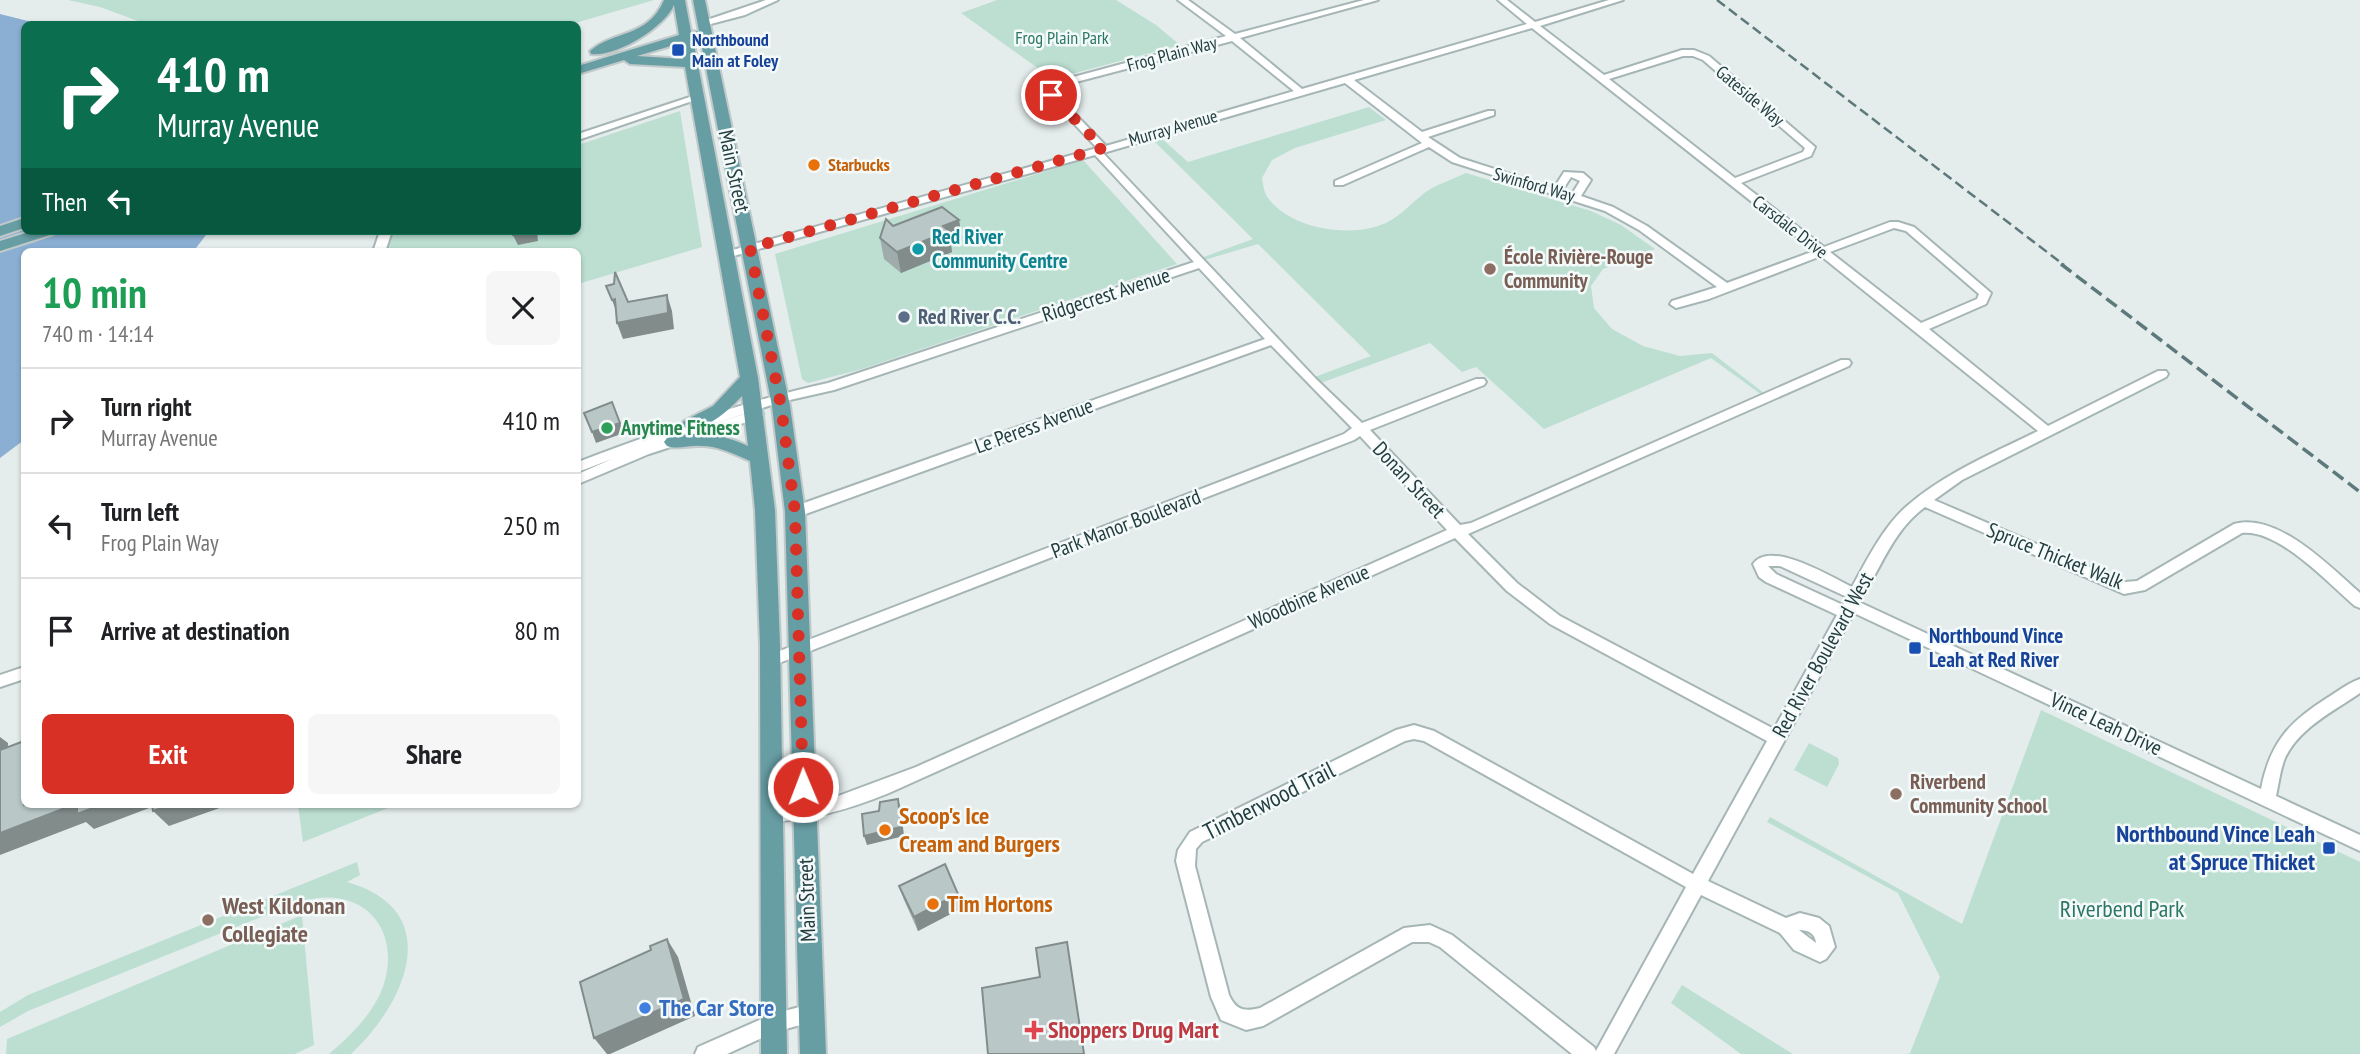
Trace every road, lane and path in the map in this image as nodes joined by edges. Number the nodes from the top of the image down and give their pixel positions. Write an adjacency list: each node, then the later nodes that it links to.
1 (670, 0): 14 (main road)
2 (679, 0): 11 (main road, Main Street)
3 (699, 0): 10 (main road, Main Street)
4 (774, 0): 10 (street)
5 (1182, 0): 12 (street)
6 (1374, 0): 12 (street, Frog Plain Way)
7 (1502, 0): 9 (street, Carsdale Drive)
8 (1619, 0): 9 (street, Murray Avenue)
9 (1532, 24): 17 (street, Murray Avenue); 18 (street, Carsdale Drive)
10 (704, 27): 11 (main road); 33 (main road, Main Street)
11 (685, 32): 14 (main road); 15 (main road, Main Street)
12 (1233, 37): 19 (street); 24 (street, Frog Plain Way)
13 (581, 57): 14 (main road)
14 (595, 58): 15 (main road); 16 (main road)
15 (690, 64): 20 (main road, Main Street)
16 (581, 68)
17 (1345, 78): 19 (street, Murray Avenue); 23 (street, Swinford Way)
18 (1601, 79): 25 (street, Carsdale Drive); 25 (street, Gateside Way)
19 (1299, 91): 24 (street, Murray Avenue)
20 (696, 99): 22 (street); 35 (main road, Main Street)
21 (1491, 113): 23 (street)
22 (581, 136)
23 (1425, 140): 26 (street); 27 (street, Swinford Way)
24 (1100, 149): 33 (street, Murray Avenue); 36 (street, Donan Street)
25 (1732, 182): 34 (street, Carsdale Drive)
26 (1339, 183)
27 (1556, 192): 28 (street, Swinford Way); 28 (street)
28 (1575, 197): 37 (street, Swinford Way)
29 (21, 224): 30 (main road)
30 (0, 231)
31 (35, 235): 32 (main road)
32 (0, 246)
33 (750, 248): 35 (street, Murray Avenue); 45 (main road, Main Street)
34 (1820, 251): 37 (street); 39 (street, Carsdale Drive); 39 (street)
35 (726, 255): 43 (main road, Main Street)
36 (1203, 263): 40 (street, Donan Street); 45 (street, Ridgecrest Avenue)
37 (1726, 288): 38 (street)
38 (1676, 304)
39 (1920, 328): 49 (street, Carsdale Drive)
40 (1274, 340): 48 (street, Donan Street); 55 (street, Le Peress Avenue)
41 (1845, 363): 56 (street, Woodbine Avenue)
42 (2162, 374): 49 (street, Red River Boulevard West)
43 (749, 378): 46 (main road, Main Street); 47 (main road)
44 (1480, 382): 48 (street, Park Manor Boulevard)
45 (780, 402): 46 (street, Ridgecrest Avenue); 55 (main road, Main Street)
46 (753, 411): 47 (street, Ridgecrest Avenue); 50 (street, Ridgecrest Avenue); 51 (main road, Main Street)
47 (690, 425): 52 (street, Ridgecrest Avenue)
48 (1360, 429): 56 (street, Donan Street); 59 (street, Park Manor Boulevard)
49 (2046, 431): 54 (street, Red River Boulevard West)
50 (673, 442): 51 (main road); 53 (street, Ridgecrest Avenue)
51 (760, 458): 60 (main road, Main Street)
52 (581, 466)
53 (581, 479)
54 (1923, 501): 57 (street, Spruce Thicket Walk); 58 (street, Red River Boulevard West)
55 (795, 512): 59 (main road, Main Street)
56 (1457, 531): 64 (street, Donan Street); 66 (street, Woodbine Avenue)
57 (2360, 603)
58 (1852, 604): 58 (street); 64 (street, Red River Boulevard West); 65 (street, Vince Leah Drive)
59 (800, 650): 60 (street, Park Manor Boulevard); 66 (main road, Main Street)
60 (769, 661): 67 (main road, Main Street)
61 (21, 674): 62 (street)
62 (0, 681)
63 (2360, 685): 65 (street)
64 (1778, 739): 69 (street, Red River Boulevard West)
65 (2267, 800): 68 (street, Vince Leah Drive)
66 (804, 814): 67 (street, Woodbine Avenue); 71 (main road, Main Street)
67 (770, 815): 72 (main road, Main Street)
68 (2360, 843)
69 (1696, 884): 70 (street); 76 (street, Timberwood Trail); 77 (street, Red River Boulevard West)
70 (1786, 927)
71 (811, 1013): 72 (street); 75 (main road, Main Street)
72 (773, 1023): 73 (street); 74 (main road, Main Street)
73 (705, 1054)
74 (774, 1054)
75 (813, 1054)
76 (1587, 1054)
77 (1604, 1054)

